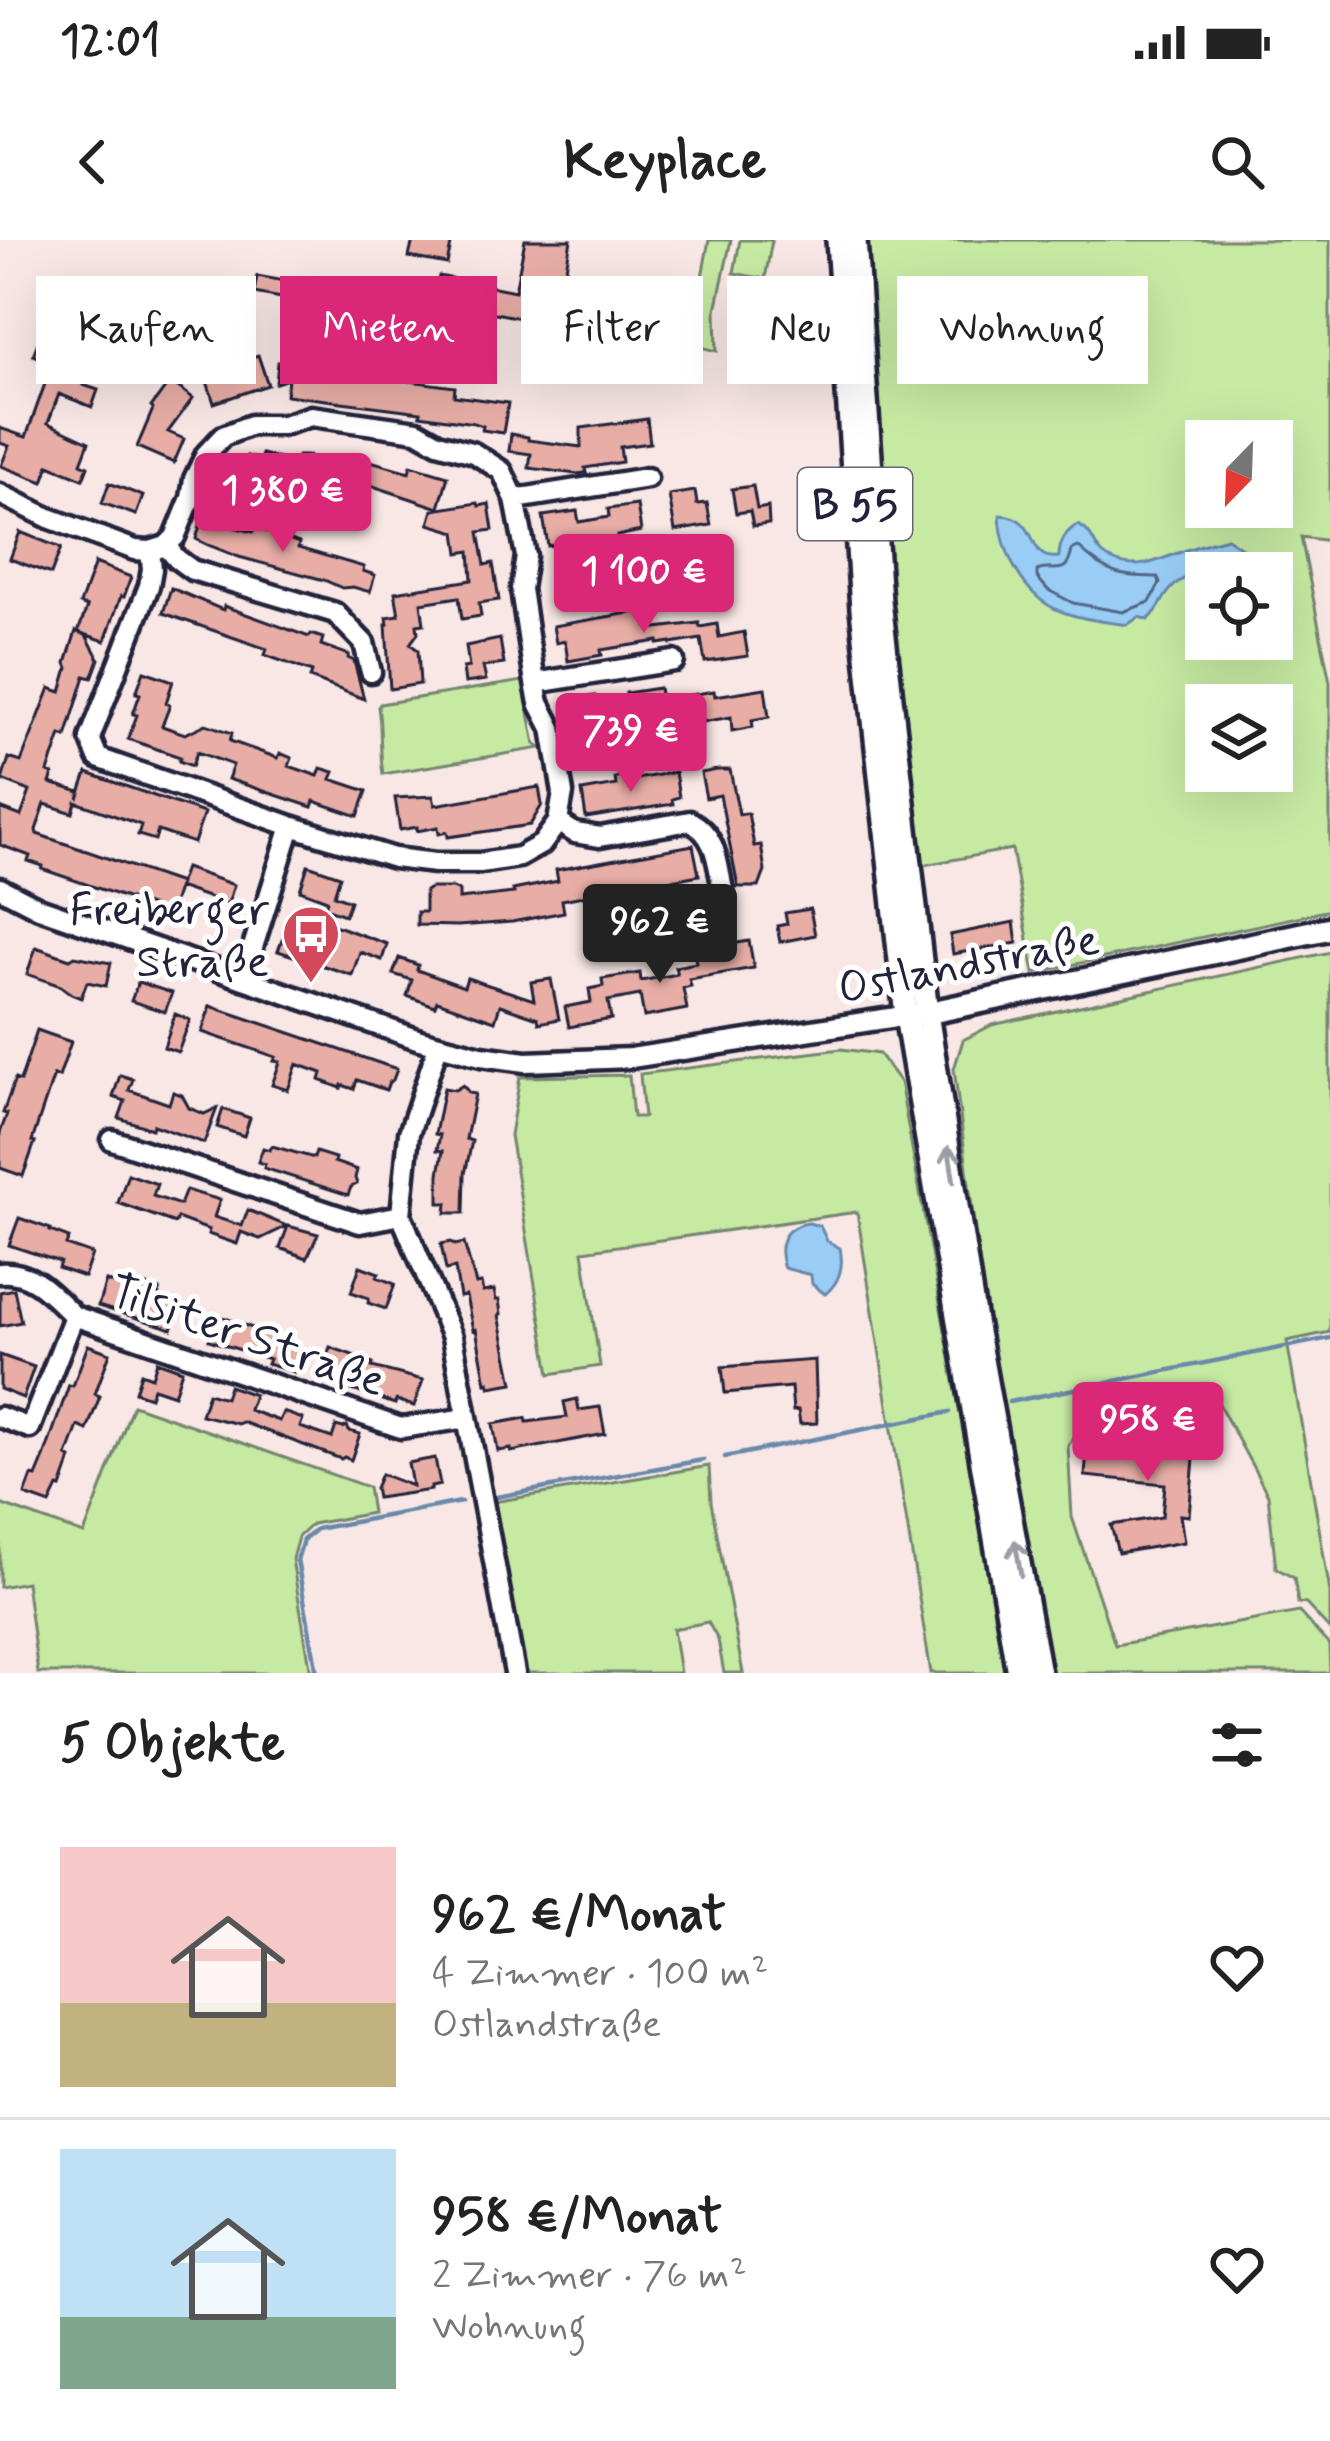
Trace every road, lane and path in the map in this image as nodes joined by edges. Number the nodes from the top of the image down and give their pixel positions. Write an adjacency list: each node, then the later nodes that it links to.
1 (838, 240): 16 (main road, B 55)
2 (856, 240): 16 (main road, B 55)
3 (647, 478): 5 (street)
4 (0, 494): 6 (street)
5 (515, 499): 6 (street); 9 (street)
6 (158, 548): 8 (street); 11 (street)
7 (674, 661): 9 (street)
8 (371, 672)
9 (535, 683): 10 (street)
10 (558, 822): 11 (street); 13 (street)
11 (291, 826): 15 (street)
12 (0, 888): 15 (street, Ostlandstraße)
13 (723, 890)
14 (1330, 928): 16 (main road, Ostlandstraße)
15 (243, 979): 17 (street, Ostlandstraße)
16 (917, 1014): 17 (street, Ostlandstraße); 25 (main road, B 55); 26 (main road, B 55, one-way to 16)
17 (438, 1046): 19 (street)
18 (112, 1140): 19 (street)
19 (401, 1215): 23 (street)
20 (0, 1273): 21 (street, Tilsiter Straße)
21 (74, 1316): 22 (street, Tilsiter Straße); 23 (street, Tilsiter Straße)
22 (0, 1417)
23 (467, 1418): 24 (street)
24 (514, 1673)
25 (1018, 1673)
26 (1039, 1673)

